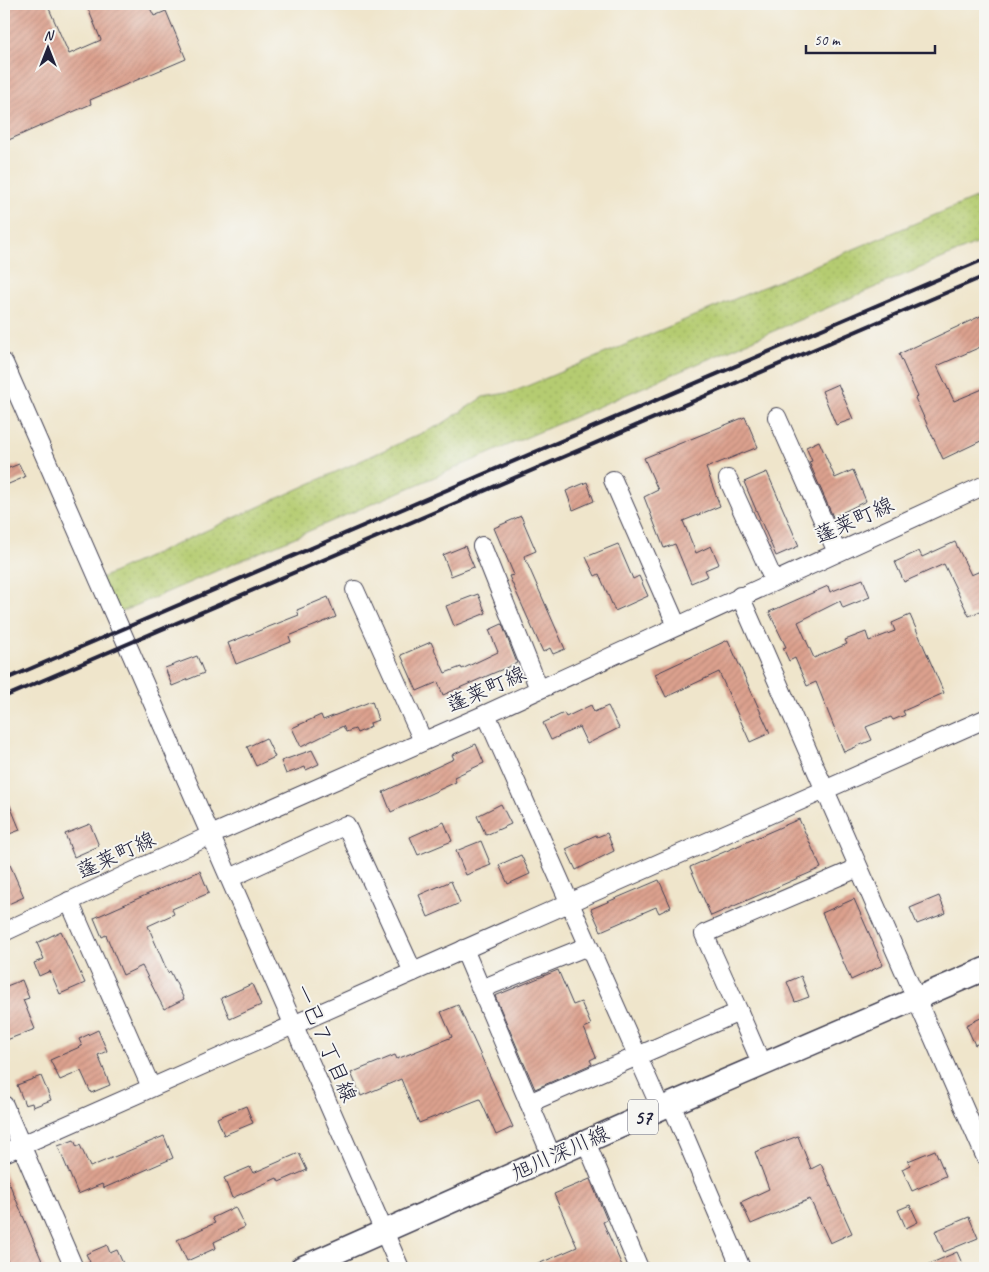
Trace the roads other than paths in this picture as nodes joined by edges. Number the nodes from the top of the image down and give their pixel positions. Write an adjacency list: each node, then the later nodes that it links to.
1 (4, 363): 17 (street, 一已７丁目線)
2 (777, 417): 7 (street)
3 (728, 479): 8 (street)
4 (613, 480): 11 (street)
5 (985, 486): 7 (street, 蓬莱町線)
6 (482, 546): 12 (street)
7 (837, 552): 8 (street, 蓬莱町線)
8 (774, 581): 10 (street, 蓬莱町線)
9 (355, 590): 15 (street)
10 (740, 596): 11 (street, 蓬莱町線); 16 (street)
11 (676, 626): 12 (street, 蓬莱町線)
12 (539, 689): 13 (street, 蓬莱町線)
13 (486, 714): 15 (street, 蓬莱町線); 21 (street)
14 (985, 719): 16 (street)
15 (424, 741): 17 (street, 蓬莱町線)
16 (824, 790): 18 (street); 21 (street)
17 (211, 835): 19 (street, 一已７丁目線); 20 (street, 蓬莱町線)
18 (858, 868): 28 (street); 29 (street)
19 (230, 878): 26 (street); 30 (street, 一已７丁目線)
20 (69, 902): 22 (street, 蓬莱町線); 33 (street)
21 (569, 903): 23 (street); 24 (street)
22 (4, 932)
23 (588, 946): 27 (street); 31 (street)
24 (464, 949): 26 (street); 27 (street)
25 (985, 969): 28 (main road, 旭川深川線 / 57)
26 (413, 972): 30 (street)
27 (481, 989): 34 (street)
28 (915, 999): 32 (main road, 旭川深川線 / 57); 40 (street)
29 (739, 1012): 31 (street); 32 (street)
30 (294, 1024): 33 (street); 42 (street, 一已７丁目線)
31 (637, 1056): 34 (street); 36 (street)
32 (762, 1065): 36 (main road, 旭川深川線 / 57)
33 (151, 1087): 38 (street)
34 (529, 1103): 41 (street)
35 (4, 1105): 38 (street)
36 (666, 1107): 37 (main road, 旭川深川線 / 57); 43 (street)
37 (586, 1142): 41 (main road, 旭川深川線 / 57); 47 (street)
38 (21, 1145): 39 (street); 44 (street)
39 (4, 1152)
40 (985, 1156)
41 (552, 1157): 42 (main road, 旭川深川線 / 57)
42 (384, 1231): 45 (main road, 旭川深川線 / 57); 46 (street, 一已７丁目線)
43 (738, 1267)
44 (74, 1268)
45 (302, 1268)
46 (400, 1268)
47 (639, 1268)

